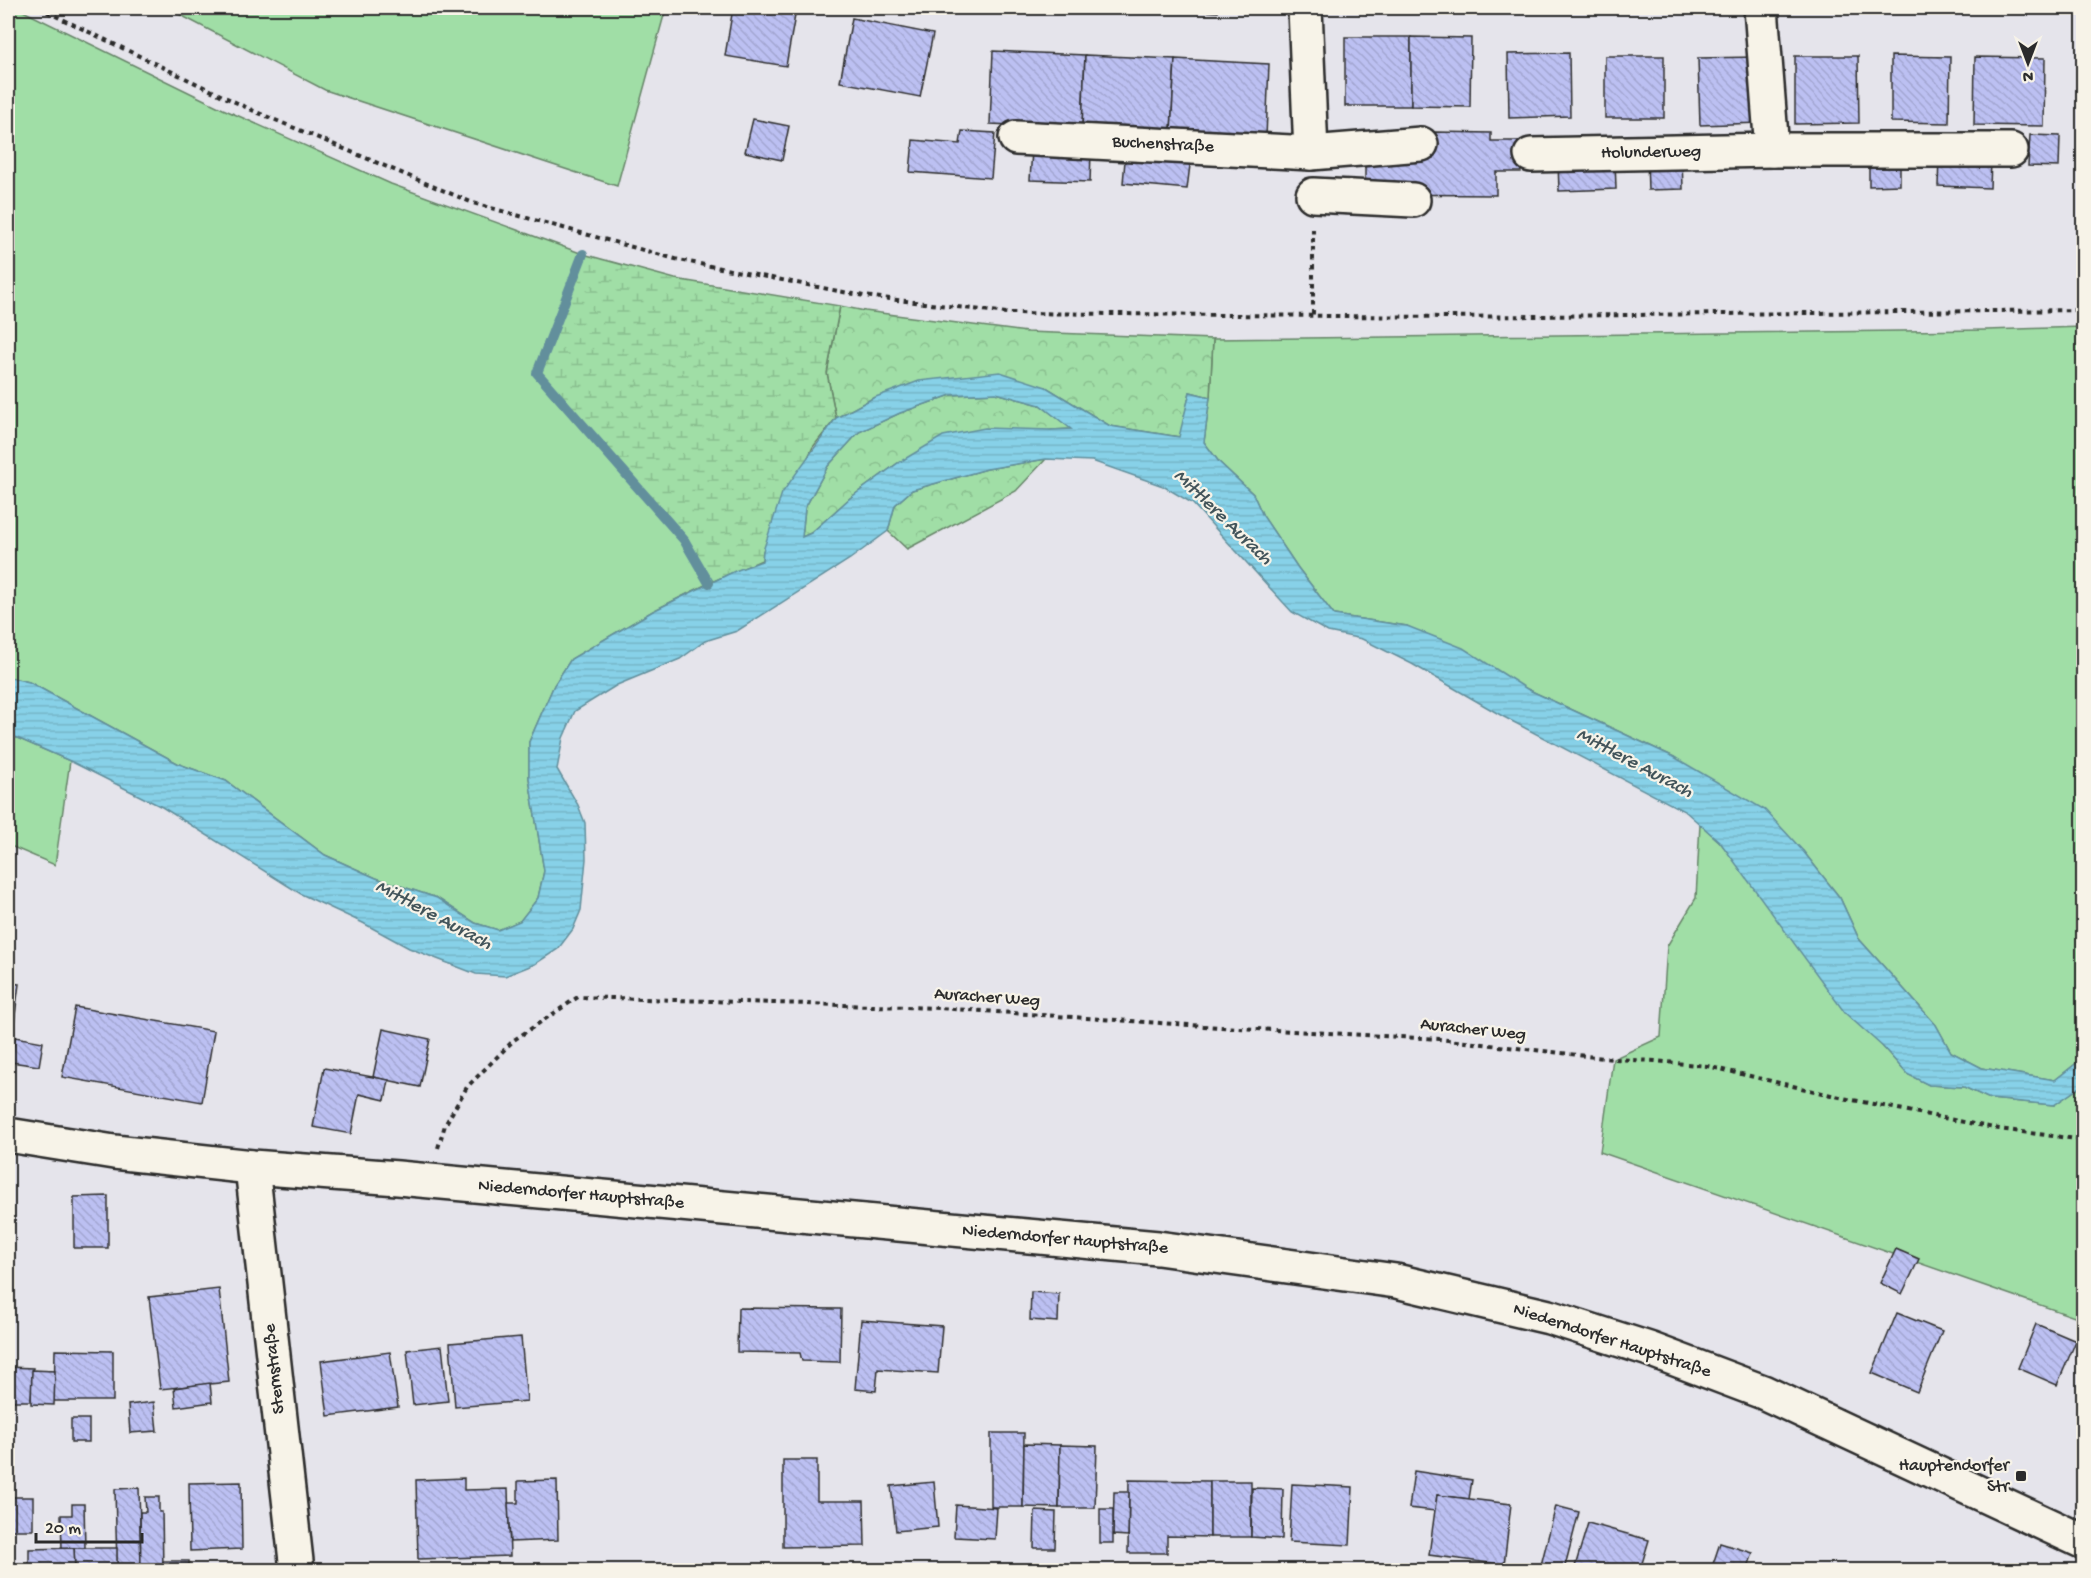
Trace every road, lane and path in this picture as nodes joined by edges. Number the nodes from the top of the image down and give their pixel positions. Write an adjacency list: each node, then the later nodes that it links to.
1 (39, 8): 13 (path)
2 (1305, 8): 8 (street)
3 (1761, 8): 6 (street)
4 (1016, 138): 8 (street, Buchenstraße)
5 (1421, 144): 8 (street, Buchenstraße)
6 (1772, 150): 7 (street, Holunderweg); 9 (street, Holunderweg)
7 (2011, 150)
8 (1311, 153)
9 (1531, 155)
10 (1313, 195): 11 (street); 13 (path)
11 (1413, 200)
12 (2084, 310): 13 (path)
13 (1313, 315)
14 (8, 1135): 17 (street, Niederndorfer Hauptstraße)
15 (2084, 1140): 16 (path, Auracher Weg)
16 (436, 1156)
17 (252, 1167): 18 (street, Niederndorfer Hauptstraße); 19 (street, Sternstraße)
18 (2081, 1536)
19 (297, 1570)

